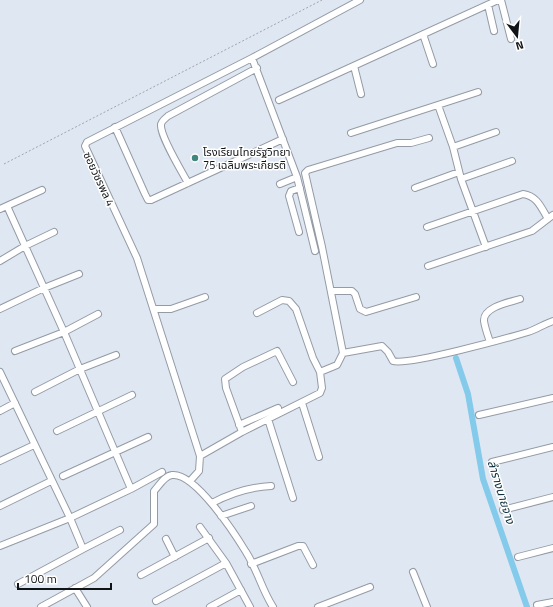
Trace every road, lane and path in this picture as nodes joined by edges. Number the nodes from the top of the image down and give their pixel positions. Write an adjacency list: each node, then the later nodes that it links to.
1 (322, 0): 23 (path)
2 (360, 0): 8 (street, ซอยวัชรพล 4)
3 (500, 0): 4 (street); 7 (street)
4 (488, 5): 5 (street); 6 (street)
5 (494, 31)
6 (423, 34): 9 (street); 10 (street)
7 (511, 39)
8 (252, 58): 11 (street); 16 (street, ซอยวัชรพล 4)
9 (433, 64)
10 (354, 66): 13 (street); 14 (street)
11 (257, 68): 20 (street); 26 (street)
12 (478, 92): 15 (street)
13 (361, 94)
14 (279, 100)
15 (438, 105): 18 (street); 21 (street)
16 (115, 127): 26 (street); 50 (street, ซอยวัชรพล 4)
17 (496, 132): 21 (street)
18 (351, 133)
19 (429, 138): 45 (street)
20 (283, 139): 25 (street); 26 (street)
21 (453, 147): 24 (street)
22 (512, 161): 24 (street)
23 (4, 164)
24 (460, 176): 29 (street); 33 (street)
25 (297, 177): 27 (street); 28 (street)
26 (188, 183)
27 (280, 184)
28 (300, 188): 37 (street); 40 (street)
29 (415, 188)
30 (42, 190): 31 (street)
31 (6, 206): 32 (street); 38 (street)
32 (0, 209)
33 (473, 212): 34 (street); 35 (street); 39 (street)
34 (551, 217): 39 (street)
35 (427, 227)
36 (54, 232): 38 (street)
37 (299, 232)
38 (25, 246): 41 (street); 44 (street)
39 (486, 247): 42 (street)
40 (315, 251)
41 (0, 261)
42 (428, 266)
43 (79, 274): 44 (street)
44 (44, 288): 49 (street); 54 (street)
45 (331, 291): 47 (street); 57 (street)
46 (204, 297): 50 (street)
47 (416, 297)
48 (520, 299): 55 (street)
49 (0, 309)
50 (154, 309): 80 (street, ซอยวัชรพล 4)
51 (258, 313): 61 (street)
52 (98, 314): 54 (street)
53 (553, 321): 55 (street)
54 (64, 332): 56 (street); 59 (street)
55 (490, 342): 57 (street)
56 (15, 351)
57 (342, 353): 61 (street)
58 (116, 356): 59 (street)
59 (80, 369): 63 (street); 70 (street)
60 (0, 372): 67 (street)
61 (320, 372): 66 (street)
62 (293, 382): 73 (street)
63 (35, 392)
64 (132, 395): 70 (street)
65 (553, 398): 71 (street)
66 (302, 402): 72 (street); 81 (street)
67 (15, 404): 69 (street); 77 (street)
68 (278, 408): 73 (street)
69 (0, 411)
70 (98, 411): 74 (street); 79 (street)
71 (479, 415)
72 (268, 419): 75 (street); 91 (street)
73 (239, 425): 75 (street)
74 (57, 431)
75 (242, 432): 80 (street)
76 (148, 437): 79 (street)
77 (34, 445): 82 (street); 86 (street)
78 (553, 447): 83 (street)
79 (116, 453): 85 (street); 89 (street)
80 (200, 456): 87 (street)
81 (319, 457)
82 (0, 461)
83 (492, 462)
84 (162, 472): 89 (street)
85 (63, 476)
86 (51, 480): 93 (street); 97 (street)
87 (190, 481): 92 (street); 114 (street)
88 (271, 486): 92 (street)
89 (131, 489): 97 (street)
90 (553, 497): 95 (street)
91 (293, 498)
92 (212, 503): 96 (street)
93 (0, 506)
94 (251, 506): 96 (street)
95 (503, 510)
96 (221, 516): 108 (street)
97 (70, 518): 102 (street); 104 (street)
98 (200, 527): 101 (street)
99 (120, 530): 104 (street)
100 (166, 538): 105 (street)
101 (209, 538): 105 (street); 107 (street)
102 (0, 546)
103 (553, 548): 106 (street)
104 (83, 549): 112 (street)
105 (175, 557): 111 (street)
106 (518, 557)
107 (226, 563): 115 (street); 116 (street)
108 (252, 564): 109 (street); 123 (street)
109 (313, 565)
110 (413, 572): 125 (street)
111 (141, 575)
112 (18, 584)
113 (370, 587): 124 (street)
114 (75, 588): 119 (street); 120 (street)
115 (241, 590): 121 (street); 122 (street)
116 (156, 601)
117 (553, 602): 118 (street)
118 (537, 605)
119 (41, 607)
120 (87, 607)
121 (210, 607)
122 (250, 607)
123 (273, 607)
124 (318, 607)
125 (427, 607)

